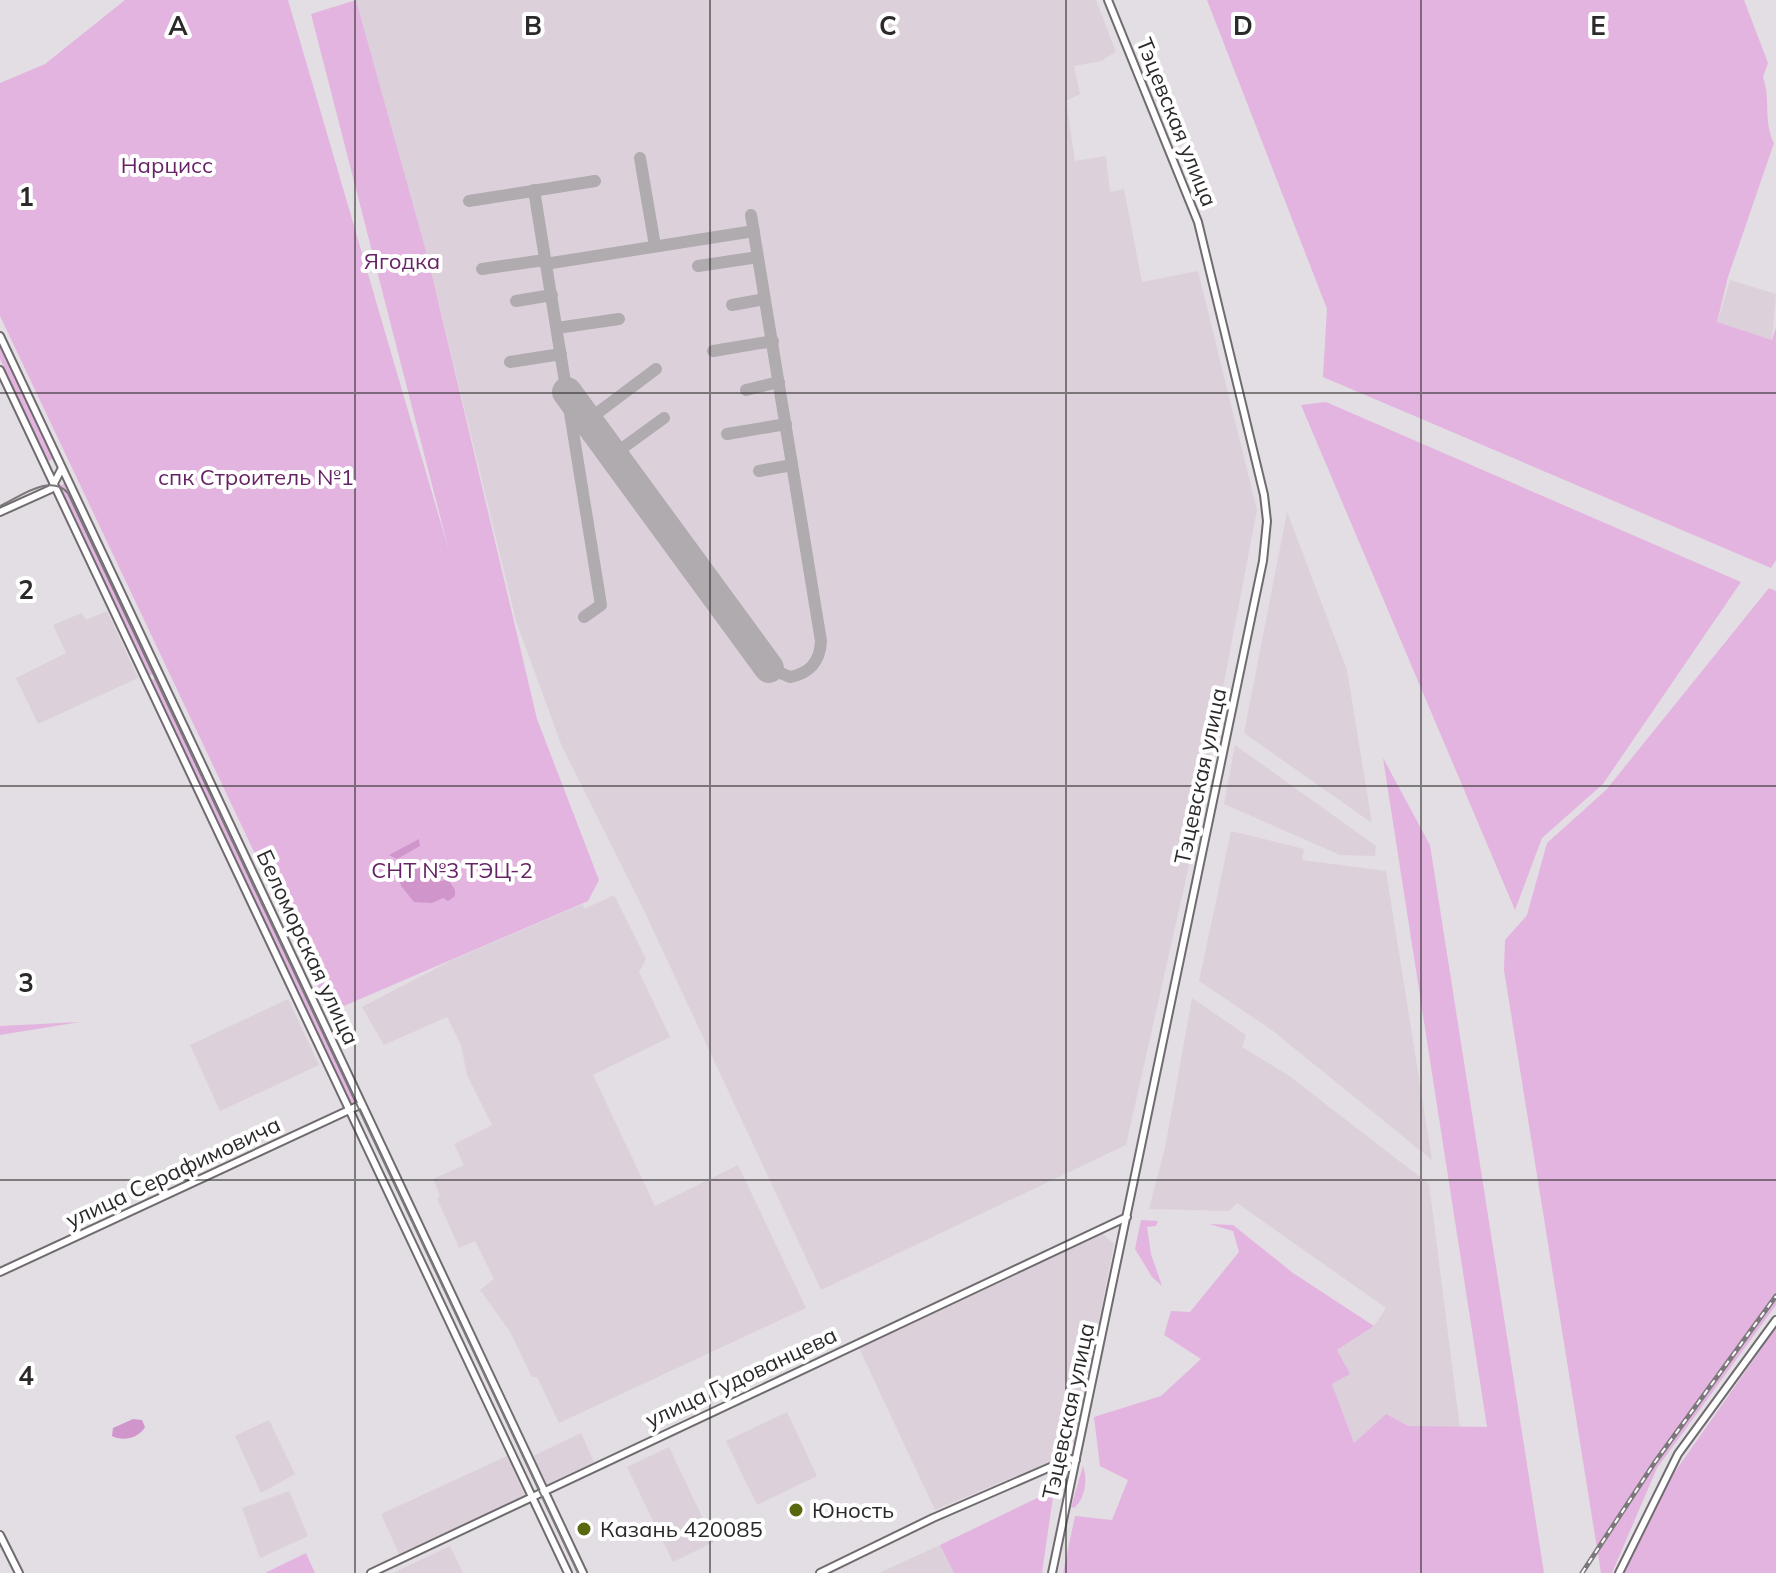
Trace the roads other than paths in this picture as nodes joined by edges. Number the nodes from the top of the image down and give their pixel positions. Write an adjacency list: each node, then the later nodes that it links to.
1 (1108, 0): 9 (main road, Тэцевская улица)
2 (0, 336): 4 (main road, Беломорская улица)
3 (0, 370): 5 (main road, Беломорская улица)
4 (62, 468): 5 (main road); 7 (main road, Беломорская улица)
5 (55, 485): 6 (main road); 8 (main road, Беломорская улица)
6 (0, 512)
7 (362, 1104): 8 (main road, улица Серафимовича); 11 (main road, Беломорская улица)
8 (350, 1109): 10 (main road, улица Серафимовича); 12 (main road, Беломорская улица)
9 (1127, 1217): 14 (main road, Тэцевская улица); 15 (main road, улица Гудованцева)
10 (0, 1272)
11 (455, 1300): 12 (main road); 15 (main road, Беломорская улица)
12 (442, 1306): 16 (main road, Беломорская улица)
13 (1776, 1320): 24 (main road)
14 (1076, 1460): 22 (main road); 23 (main road, Тэцевская улица)
15 (544, 1490): 16 (main road, улица Гудованцева); 21 (main road, Беломорская улица)
16 (531, 1496): 19 (main road, улица Гудованцева); 20 (main road, Беломорская улица)
17 (0, 1535): 18 (main road)
18 (19, 1573)
19 (371, 1573)
20 (568, 1573)
21 (583, 1573)
22 (820, 1573)
23 (1052, 1573)
24 (1619, 1573)

